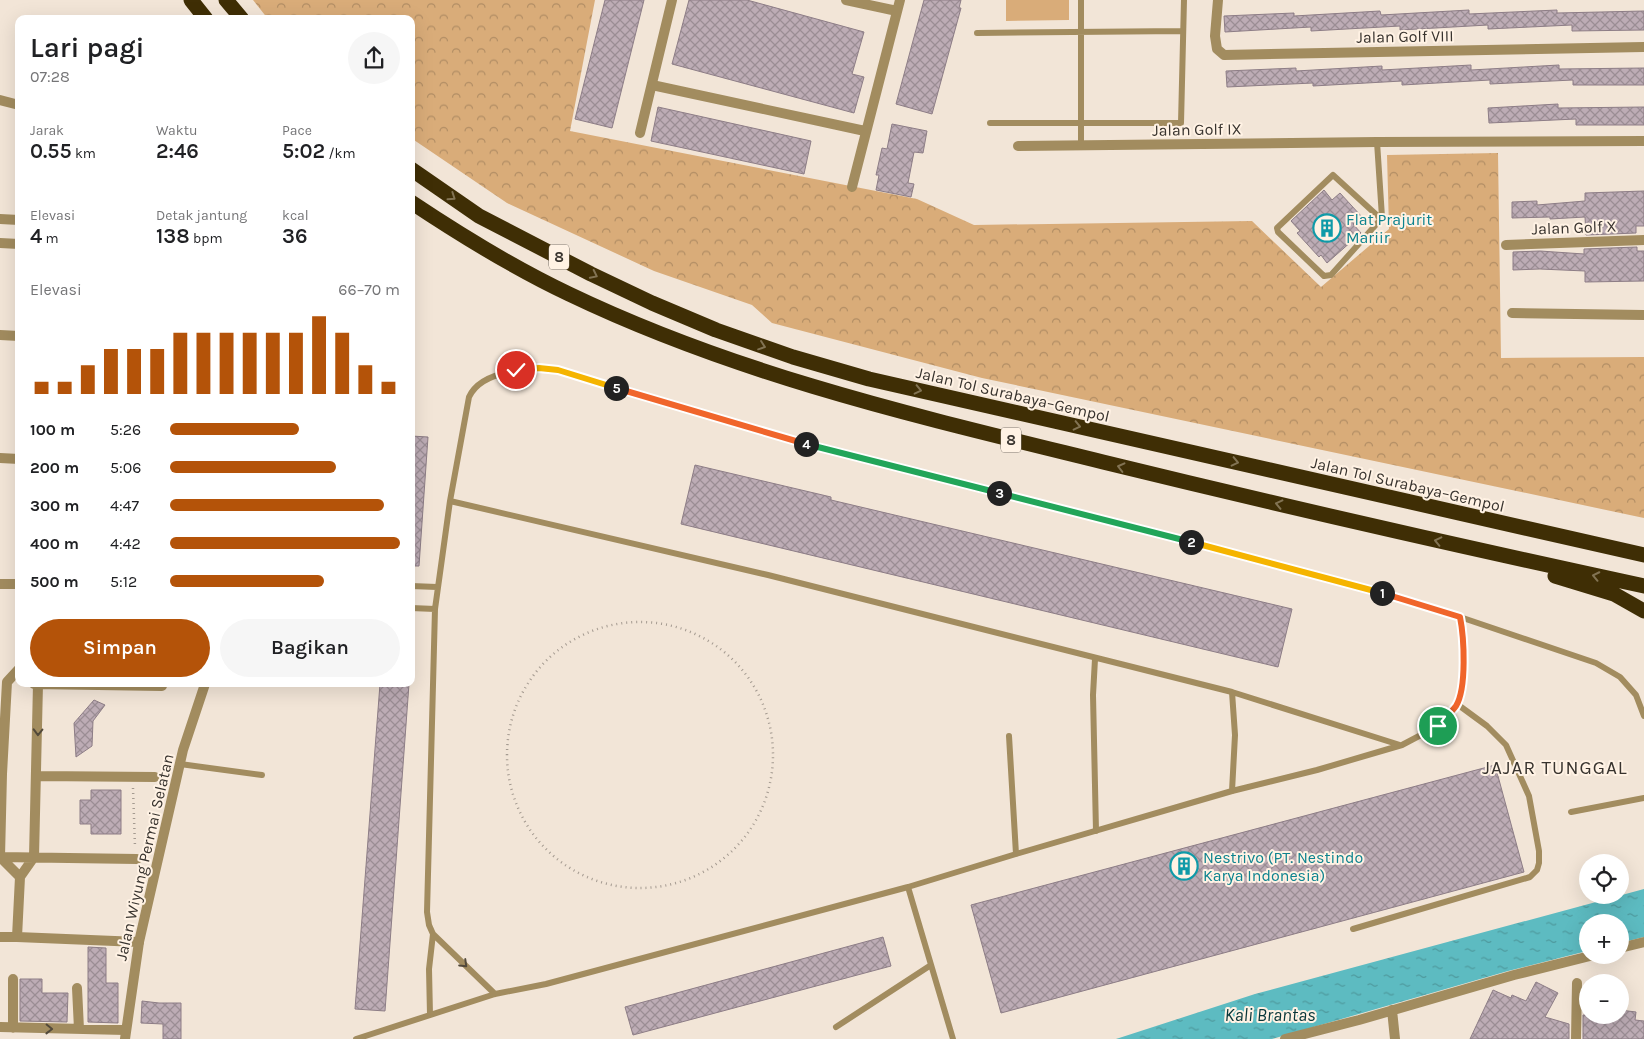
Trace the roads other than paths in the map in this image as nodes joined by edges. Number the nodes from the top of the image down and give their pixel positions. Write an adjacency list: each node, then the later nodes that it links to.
1 (191, 0): 10 (highway)
2 (226, 0): 11 (highway)
3 (672, 0): 16 (street)
4 (846, 0): 9 (street)
5 (900, 0): 9 (street)
6 (1081, 0): 13 (lane)
7 (1184, 0): 12 (lane)
8 (1218, 0): 15 (street, Jalan Golf VIII)
9 (897, 12): 21 (street)
10 (203, 15)
11 (239, 15)
12 (1183, 31): 13 (lane); 20 (lane)
13 (1081, 32): 14 (lane); 20 (lane)
14 (977, 33)
15 (1644, 47)
16 (652, 85): 21 (street); 22 (street)
17 (0, 100): 18 (street)
18 (15, 104)
19 (990, 123): 20 (lane)
20 (1081, 123): 25 (lane)
21 (865, 131): 28 (street)
22 (640, 133)
23 (1377, 142): 24 (street, Jalan Golf IX); 25 (street, Jalan Golf IX); 31 (lane)
24 (1644, 142)
25 (1081, 145): 26 (street, Jalan Golf IX)
26 (1018, 146)
27 (415, 172): 44 (highway, Jalan Tol Surabaya–Gempol / 8, one-way to 44)
28 (852, 187)
29 (415, 205): 45 (highway, 8, one-way to 29)
30 (0, 219): 32 (street)
31 (1381, 219): 31 (lane)
32 (15, 220)
33 (1644, 240): 36 (street, Jalan Golf X)
34 (0, 243): 35 (street)
35 (15, 244)
36 (1506, 244)
37 (1512, 313): 38 (street)
38 (1644, 315)
39 (0, 335): 40 (street)
40 (15, 336)
41 (0, 458): 42 (street)
42 (15, 459)
43 (450, 501): 52 (lane); 56 (lane); 57 (lane)
44 (1513, 526): 46 (highway); 47 (highway, Jalan Tol Surabaya–Gempol / 8)
45 (1458, 546): 51 (highway, 8, one-way to 45); 55 (highway)
46 (1644, 550)
47 (1644, 555)
48 (0, 584): 49 (street)
49 (15, 584)
50 (415, 586): 52 (lane)
51 (1644, 586)
52 (437, 587): 54 (lane)
53 (415, 608): 54 (lane)
54 (435, 609): 83 (lane)
55 (1644, 611)
56 (1460, 617): 63 (lane); 64 (lane)
57 (1095, 658): 62 (lane); 75 (lane)
58 (15, 672): 59 (street)
59 (3, 681): 68 (street)
60 (38, 687): 69 (street, one-way to 69)
61 (204, 687): 67 (street, Jalan Wiyung Permai Selatan)
62 (1232, 692): 66 (lane); 72 (lane)
63 (1457, 704): 66 (lane); 82 (lane)
64 (1644, 716)
65 (1008, 736): 76 (lane)
66 (1402, 745): 72 (lane)
67 (180, 764): 70 (lane); 86 (street, Jalan Wiyung Permai Selatan)
68 (1, 774): 77 (street)
69 (37, 776): 71 (street); 78 (street)
70 (262, 776)
71 (155, 777)
72 (1232, 791): 75 (lane)
73 (1644, 798): 74 (lane)
74 (1571, 812)
75 (1096, 831): 76 (lane)
76 (1016, 854): 81 (lane)
77 (0, 857): 78 (street); 80 (street)
78 (34, 857): 79 (street); 80 (street)
79 (136, 859)
80 (20, 877): 85 (street)
81 (908, 887): 90 (lane); 94 (lane)
82 (1353, 929)
83 (433, 934): 94 (lane, one-way to 94); 96 (lane)
84 (0, 937): 85 (street)
85 (17, 937): 86 (street)
86 (139, 942): 101 (street, Jalan Wiyung Permai Selatan)
87 (1644, 942): 88 (street)
88 (1629, 946)
89 (1579, 959): 95 (street)
90 (931, 965): 97 (lane); 103 (lane)
91 (13, 979): 99 (street)
92 (1577, 983): 106 (street)
93 (77, 988): 100 (street)
94 (495, 994): 96 (lane)
95 (1392, 1010): 104 (street); 105 (street)
96 (430, 1015): 102 (lane)
97 (836, 1027)
98 (0, 1028): 99 (street)
99 (13, 1028): 100 (street, one-way to 100)
100 (79, 1029): 101 (street)
101 (116, 1034)
102 (356, 1039)
103 (953, 1039)
104 (1285, 1039)
105 (1395, 1039)
106 (1576, 1039)

